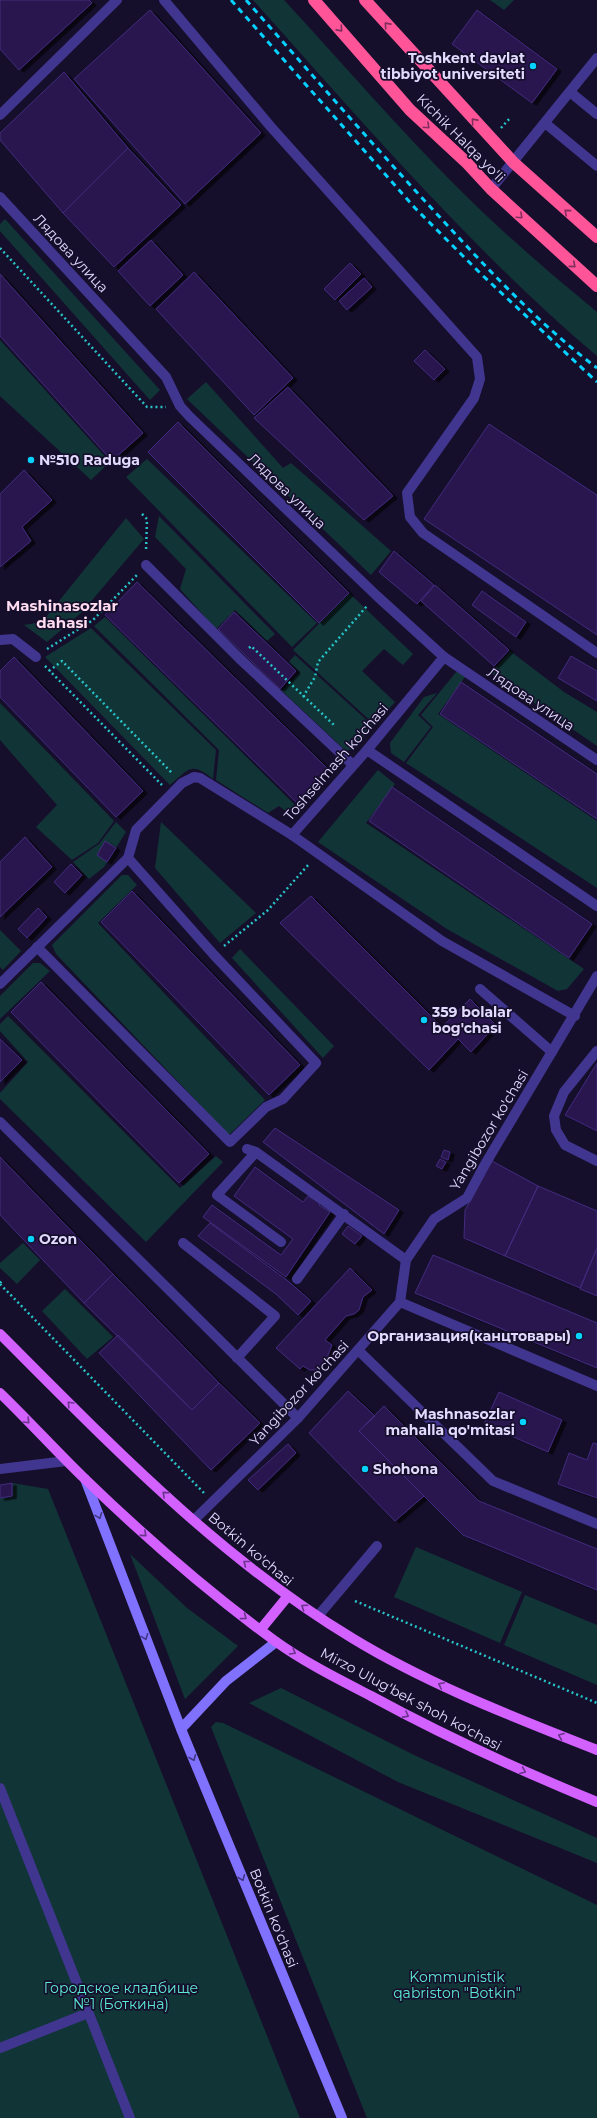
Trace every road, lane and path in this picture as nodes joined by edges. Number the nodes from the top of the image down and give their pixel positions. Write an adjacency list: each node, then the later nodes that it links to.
1 (117, 0): 8 (street)
2 (164, 0): 22 (street)
3 (314, 0): 12 (highway, Kichik Halqa yo'li, one-way to 12)
4 (365, 0): 10 (highway, Kichik Halqa yo'li, one-way to 4)
5 (597, 58): 6 (street)
6 (570, 92): 7 (street); 9 (street)
7 (597, 114)
8 (0, 115)
9 (545, 123): 10 (street); 11 (street)
10 (514, 163): 12 (street); 14 (highway, Kichik Halqa yo'li, one-way to 10)
11 (597, 166)
12 (491, 189): 16 (highway, Kichik Halqa yo'li, one-way to 16)
13 (0, 198): 17 (street, Лядова улица)
14 (597, 237)
15 (0, 248): 17 (path)
16 (597, 286)
17 (180, 406): 20 (street, Лядова улица)
18 (142, 514): 19 (path)
19 (146, 565): 23 (path); 26 (street)
20 (377, 596): 24 (street, Лядова улица); 26 (path)
21 (0, 640): 23 (street)
22 (597, 653)
23 (36, 657): 25 (path)
24 (444, 657): 27 (street, Toshselmash ko'chasi); 28 (street, Лядова улица)
25 (49, 671): 30 (path); 31 (path)
26 (291, 709): 29 (street)
27 (367, 750): 29 (street, Toshselmash ko'chasi); 35 (street)
28 (597, 760)
29 (353, 765): 32 (street, Toshselmash ko'chasi)
30 (182, 783): 31 (street); 32 (street, Toshselmash ko'chasi)
31 (171, 794): 34 (street)
32 (292, 835): 33 (street)
33 (317, 854): 37 (path); 41 (street)
34 (128, 858): 36 (street); 37 (street)
35 (597, 906)
36 (38, 947): 37 (street); 39 (street)
37 (214, 955)
38 (597, 976): 41 (street, Yangibozor ko'chasi)
39 (0, 984)
40 (480, 990): 43 (street)
41 (575, 1016): 43 (street, Yangibozor ko'chasi)
42 (597, 1051): 45 (street)
43 (552, 1052): 49 (street, Yangibozor ko'chasi)
44 (0, 1122): 56 (street)
45 (597, 1161)
46 (344, 1214): 47 (street); 49 (street); 50 (street)
47 (281, 1242)
48 (183, 1243): 56 (street)
49 (406, 1260): 53 (street, Yangibozor ko'chasi)
50 (297, 1279)
51 (3, 1280): 52 (path)
52 (0, 1284): 63 (path)
53 (400, 1302): 55 (street, Yangibozor ko'chasi); 57 (street)
54 (0, 1334): 64 (main road, Botkin ko'chasi, one-way to 54)
55 (358, 1350): 59 (street, Yangibozor ko'chasi); 65 (street)
56 (237, 1358): 59 (street)
57 (597, 1386)
58 (0, 1393): 60 (main road, Botkin ko'chasi, one-way to 60)
59 (298, 1418): 63 (street, Yangibozor ko'chasi)
60 (66, 1461): 61 (street); 62 (main road, Botkin ko'chasi)
61 (0, 1469)
62 (85, 1479): 70 (main road, Botkin ko'chasi, one-way to 70); 73 (street, Botkin ko'chasi, one-way to 73)
63 (212, 1501): 64 (street, Yangibozor ko'chasi)
64 (194, 1520): 67 (main road, Botkin ko'chasi, one-way to 64)
65 (597, 1524)
66 (377, 1546): 69 (street)
67 (288, 1596): 69 (main road, Mirzo Ulug'bek shoh ko'chasi, one-way to 67); 70 (main road, Botkin ko'chasi)
68 (355, 1601): 72 (path)
69 (318, 1616): 74 (main road, Mirzo Ulug'bek shoh ko'chasi, one-way to 69)
70 (261, 1630): 71 (main road, Mirzo Ulug'bek shoh ko'chasi)
71 (276, 1642): 73 (street); 76 (main road, Mirzo Ulug'bek shoh ko'chasi, one-way to 76)
72 (597, 1703)
73 (181, 1729): 80 (street, Botkin ko'chasi, one-way to 80)
74 (597, 1750)
75 (0, 1788): 77 (street)
76 (597, 1802)
77 (88, 2013): 78 (street); 79 (street)
78 (0, 2048)
79 (130, 2118)
80 (342, 2118)

